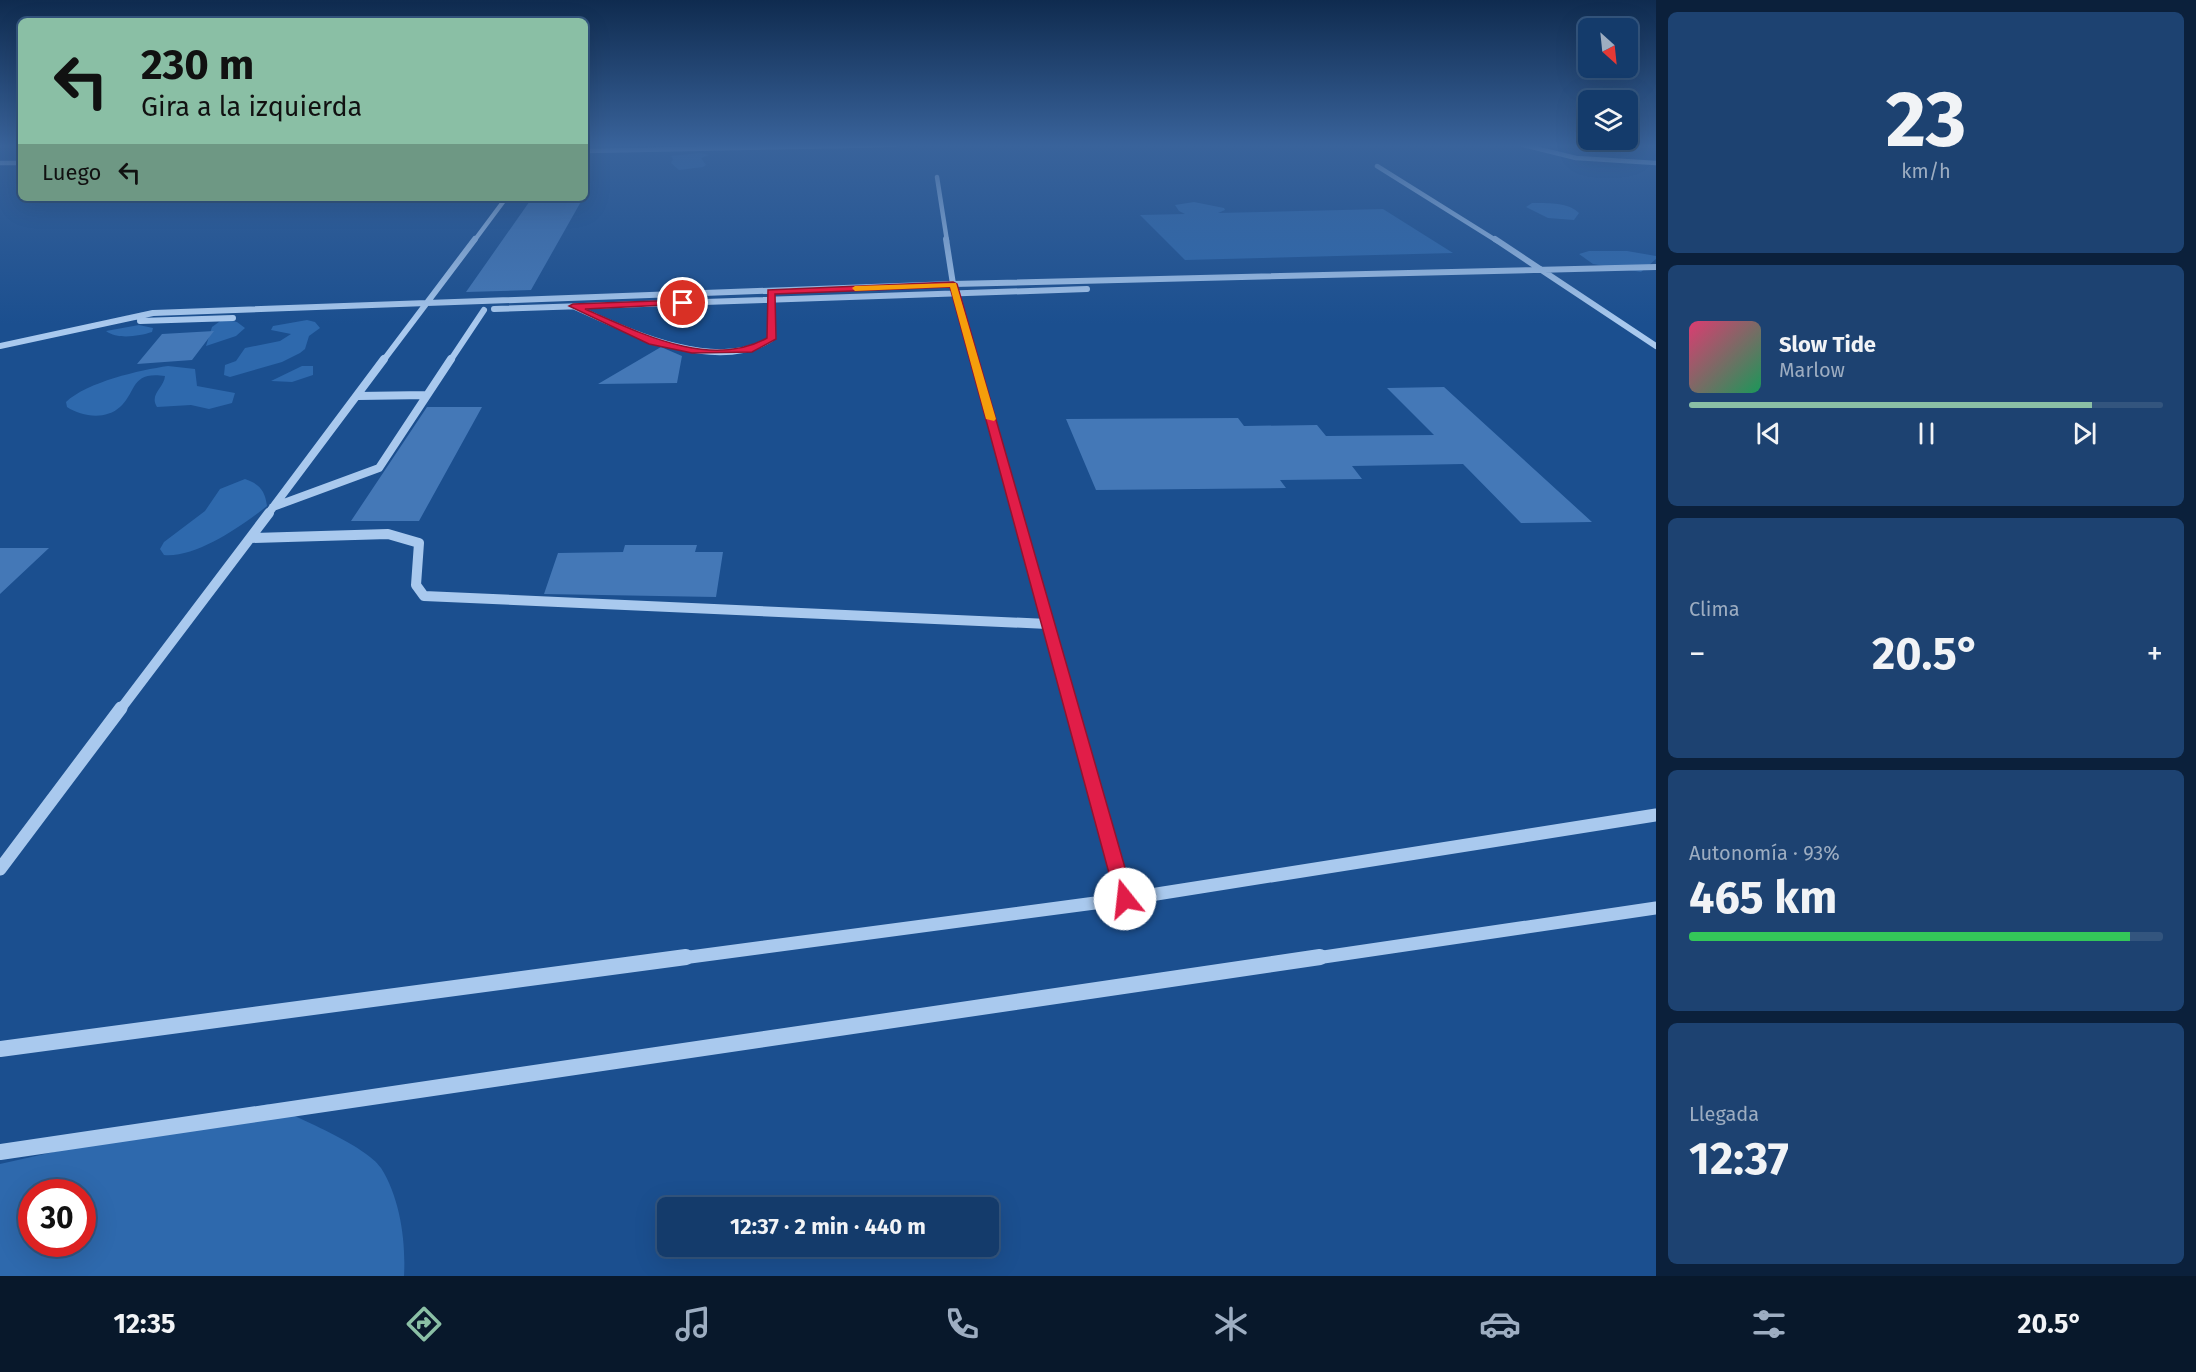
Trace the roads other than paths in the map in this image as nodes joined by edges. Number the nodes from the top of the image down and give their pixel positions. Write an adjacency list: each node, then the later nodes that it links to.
1 (501, 205): 10 (street)
2 (941, 205): 6 (street)
3 (1439, 205): 5 (street)
4 (1656, 267): 5 (street)
5 (1546, 271): 6 (street); 16 (street)
6 (954, 289): 7 (street); 8 (street); 21 (street)
7 (771, 291): 8 (street); 10 (street)
8 (771, 300): 9 (street); 9 (street)
9 (573, 306): 13 (street)
10 (424, 308): 11 (street); 14 (street); 14 (street); 18 (street)
11 (463, 310)
12 (473, 310): 13 (street)
13 (483, 310): 17 (street)
14 (115, 322): 15 (street)
15 (0, 346)
16 (1656, 346)
17 (427, 395): 18 (street); 19 (street)
18 (358, 396): 19 (street)
19 (273, 507): 20 (street)
20 (251, 538): 21 (street); 23 (street)
21 (1048, 624): 24 (street)
22 (1656, 815): 24 (street)
23 (0, 869)
24 (1125, 899): 26 (street)
25 (1656, 908): 27 (street)
26 (0, 1049)
27 (0, 1152)

